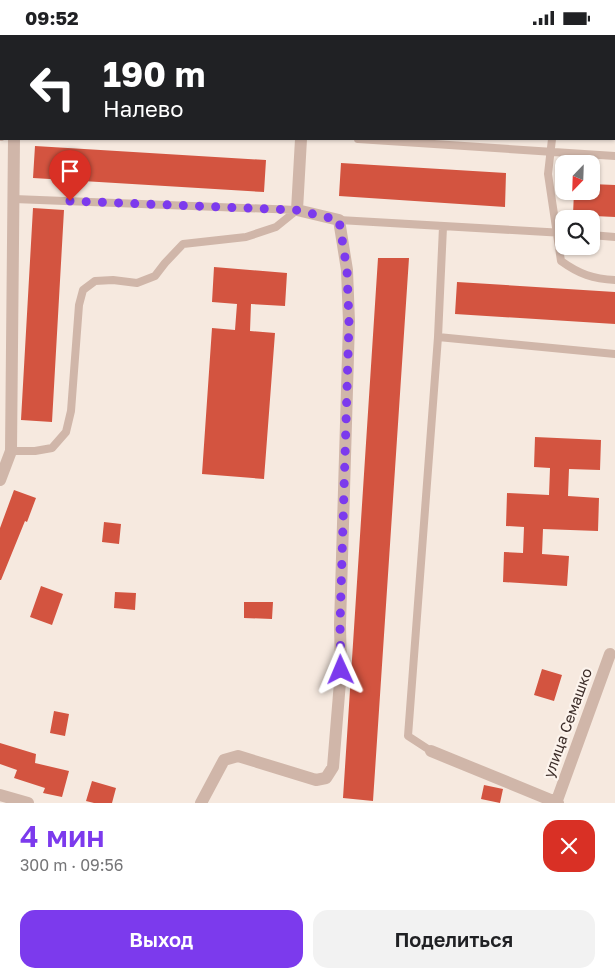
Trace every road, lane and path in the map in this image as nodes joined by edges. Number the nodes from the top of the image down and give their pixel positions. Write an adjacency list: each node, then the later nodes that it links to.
1 (14, 140): 7 (street)
2 (301, 140): 8 (street)
3 (372, 140): 5 (lane)
4 (552, 140): 5 (lane)
5 (551, 153): 6 (lane); 9 (lane)
6 (615, 156)
7 (14, 199): 8 (lane); 19 (street)
8 (296, 210): 10 (street); 20 (lane)
9 (555, 210)
10 (339, 220): 11 (lane); 26 (street)
11 (443, 227): 12 (lane); 17 (lane)
12 (555, 233)
13 (600, 236): 14 (lane)
14 (615, 237)
15 (561, 255): 16 (lane)
16 (615, 280)
17 (438, 337): 18 (lane); 23 (lane)
18 (615, 354)
19 (5, 375): 20 (street)
20 (11, 451): 21 (street)
21 (0, 480)
22 (613, 652): 27 (street, улица Семашко)
23 (431, 751): 27 (street)
24 (0, 795): 25 (street)
25 (28, 803)
26 (201, 803)
27 (557, 803)

